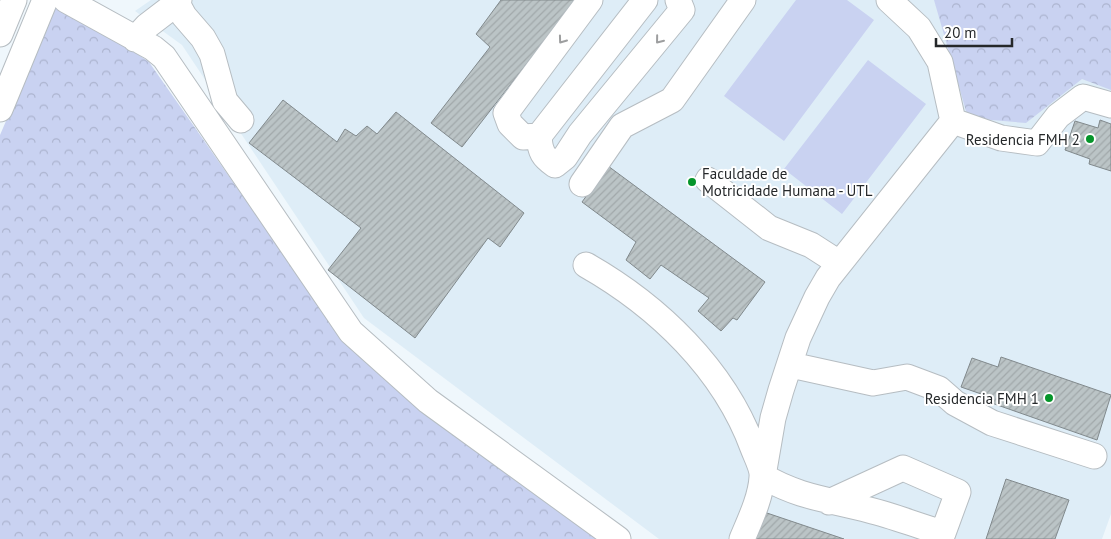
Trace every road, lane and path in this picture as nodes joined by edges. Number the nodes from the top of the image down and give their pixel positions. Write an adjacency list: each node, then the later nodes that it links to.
1 (46, 0): 15 (street)
2 (66, 0): 13 (street)
3 (590, 0): 18 (street, one-way to 18)
4 (646, 0): 18 (street)
5 (678, 0): 18 (street, one-way to 18)
6 (744, 0): 20 (street)
7 (889, 0): 11 (street)
8 (917, 0): 11 (street)
9 (178, 1): 13 (street); 16 (street)
10 (8, 5): 12 (street)
11 (919, 28): 17 (street)
12 (0, 34)
13 (135, 39): 27 (street)
14 (1111, 105): 17 (street)
15 (0, 109)
16 (241, 120)
17 (953, 121): 21 (street)
18 (539, 136)
19 (708, 180): 21 (street)
20 (582, 184)
21 (839, 263): 23 (street)
22 (586, 265): 25 (street)
23 (791, 365): 24 (street); 25 (street)
24 (1094, 456)
25 (763, 476): 26 (street); 28 (street)
26 (829, 502)
27 (618, 539)
28 (742, 539)

